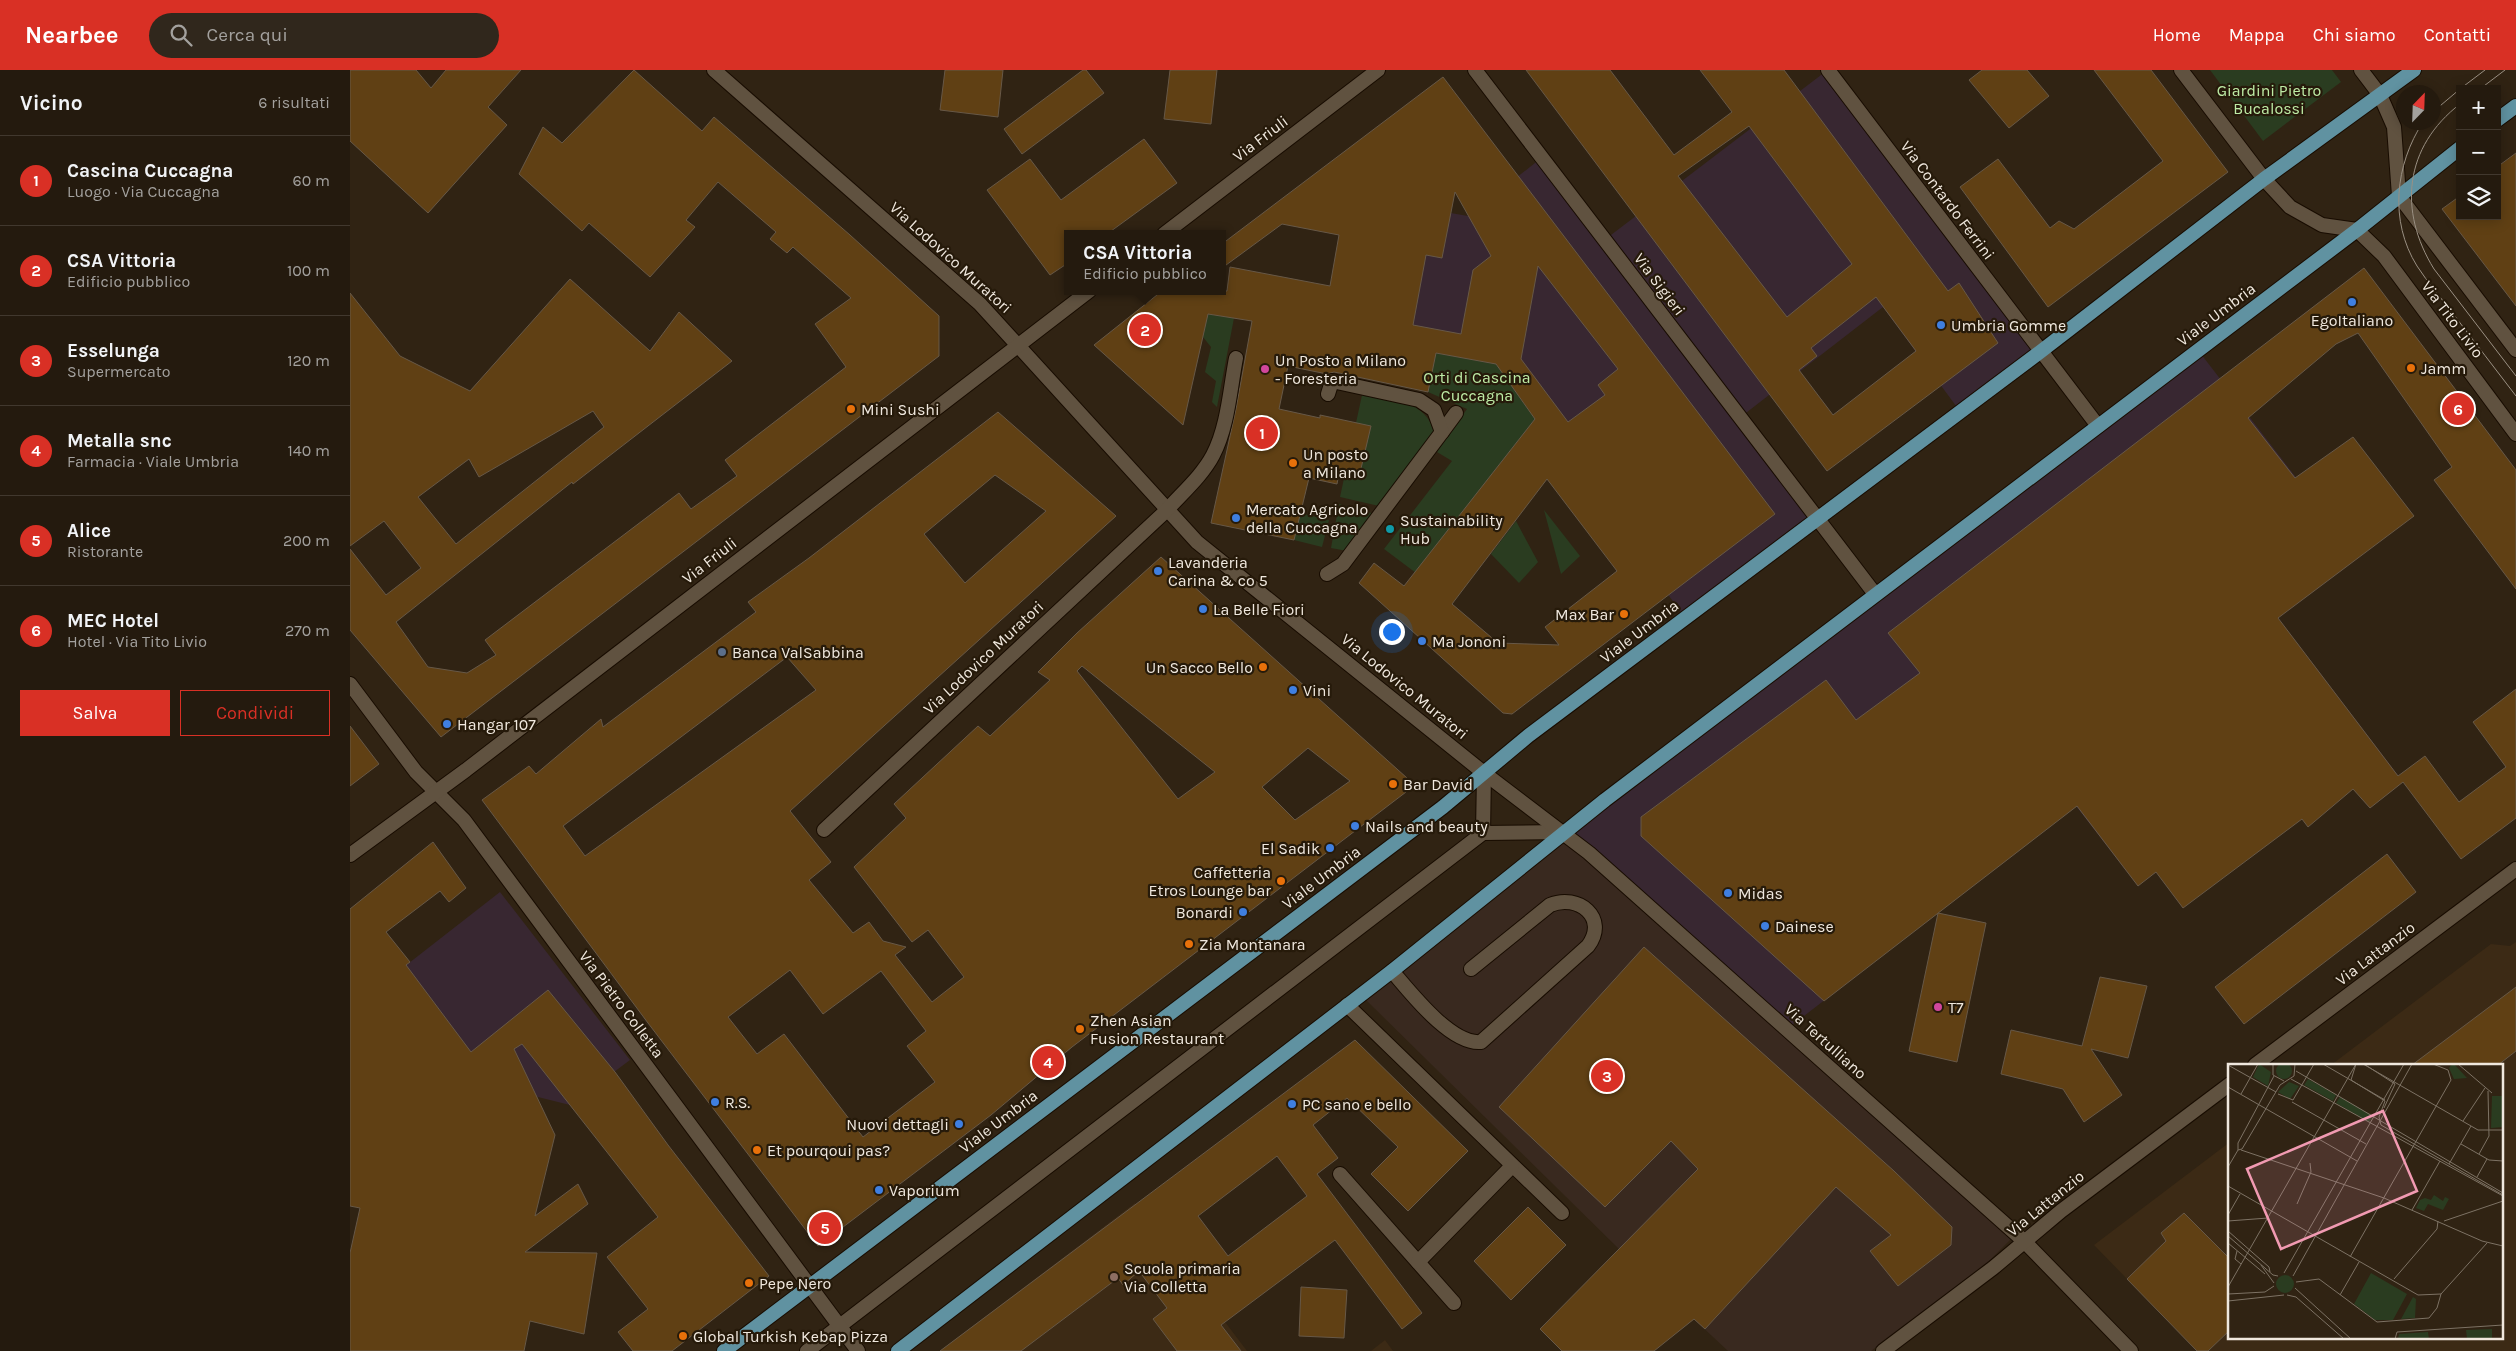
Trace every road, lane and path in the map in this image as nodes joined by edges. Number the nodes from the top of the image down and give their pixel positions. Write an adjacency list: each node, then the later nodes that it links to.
1 (714, 70): 17 (street, Via Lodovico Muratori)
2 (1378, 70): 14 (street, Via Friuli)
3 (1475, 70): 27 (street, Via Sigieri)
4 (1828, 70): 19 (street, Via Contardo Ferrini)
5 (2181, 70): 12 (street)
6 (2361, 70): 8 (street)
7 (2414, 70): 8 (main road, Viale Umbria)
8 (2380, 94): 12 (main road, Viale Umbria); 13 (street)
9 (2516, 106): 10 (main road)
10 (2501, 117)
11 (2456, 151): 13 (main road, Viale Umbria)
12 (2264, 179): 15 (street); 19 (main road, Viale Umbria)
13 (2399, 196): 15 (main road, Viale Umbria); 18 (street, Via Tito Livio)
14 (1169, 230)
15 (2357, 230): 23 (main road, Viale Umbria); 25 (street, Via Tito Livio)
16 (1083, 295): 17 (street, Via Friuli)
17 (1016, 345): 26 (street, Via Lodovico Muratori); 32 (street, Via Friuli)
18 (2516, 350)
19 (2040, 352): 23 (street); 27 (main road, Viale Umbria)
20 (1236, 358): 26 (street)
21 (1328, 394): 24 (street)
22 (1456, 413): 24 (street)
23 (2098, 426): 29 (main road, Viale Umbria)
24 (1442, 432): 28 (street)
25 (2516, 434)
26 (1166, 511): 31 (street, Via Lodovico Muratori); 33 (street, Via Lodovico Muratori)
27 (1817, 520): 29 (street); 31 (main road, Viale Umbria)
28 (1327, 574)
29 (1875, 594): 34 (main road, Viale Umbria)
30 (350, 684): 32 (street, Via Pietro Colletta)
31 (1484, 773): 34 (street, Via Tertulliano); 35 (street); 48 (main road, Viale Umbria)
32 (437, 792): 36 (street, Via Friuli); 48 (street, Via Pietro Colletta)
33 (824, 830)
34 (1563, 832): 35 (street); 39 (main road, Viale Umbria); 46 (street, Via Tertulliano)
35 (1483, 833): 50 (street)
36 (350, 855)
37 (2516, 869): 41 (street, Via Lattanzio)
38 (1470, 968): 39 (street)
39 (1392, 972): 40 (main road, Viale Umbria)
40 (1347, 1005): 43 (street); 54 (main road, Viale Umbria)
41 (2256, 1064)
42 (2228, 1086): 46 (street, Via Lattanzio)
43 (1512, 1166): 45 (street); 47 (street)
44 (1340, 1174): 47 (street)
45 (1562, 1213)
46 (2024, 1241): 55 (street, Via Lattanzio); 56 (street, Via Tertulliano)
47 (1418, 1262): 49 (street)
48 (809, 1286): 50 (street, Via Pietro Colletta); 51 (main road, Viale Umbria)
49 (1454, 1303)
50 (840, 1326): 52 (street); 53 (street, Via Pietro Colletta)
51 (724, 1351)
52 (807, 1351)
53 (858, 1351)
54 (898, 1351)
55 (1883, 1351)
56 (2131, 1351)

